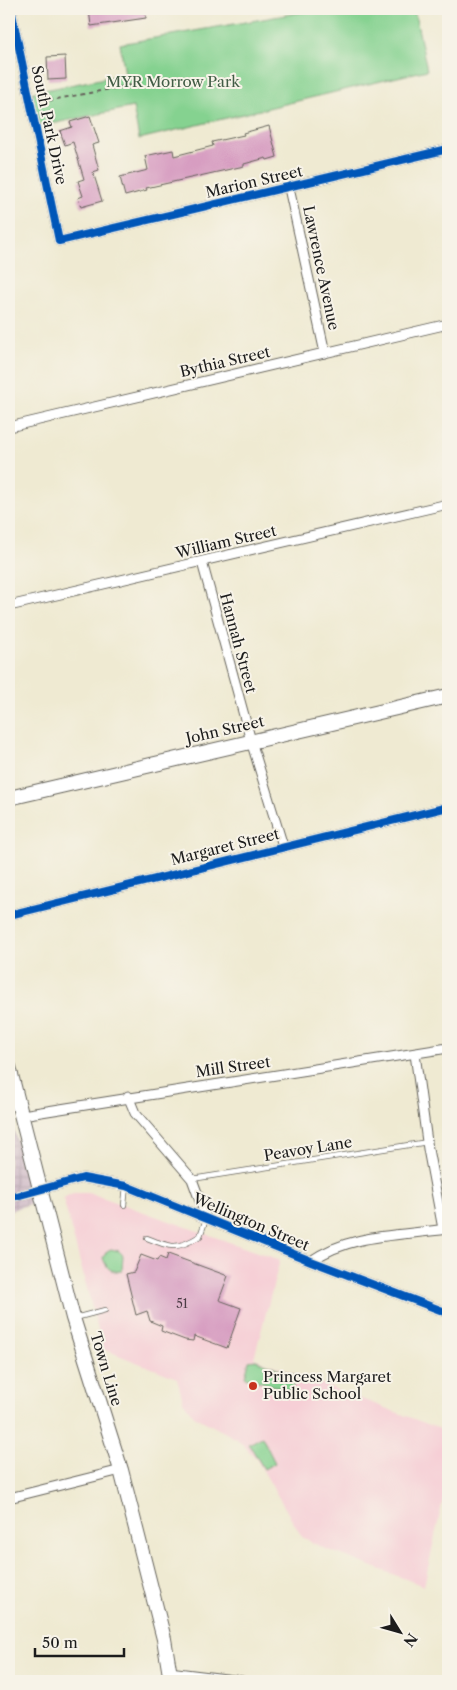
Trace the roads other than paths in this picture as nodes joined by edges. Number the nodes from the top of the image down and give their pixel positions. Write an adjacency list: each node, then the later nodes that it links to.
1 (11, 9): 4 (street, South Park Drive)
2 (448, 149): 3 (street, Marion Street)
3 (289, 188): 4 (street, Marion Street); 6 (street, Lawrence Avenue)
4 (64, 240)
5 (448, 324): 6 (street, Bythia Street)
6 (325, 353): 7 (street, Bythia Street)
7 (9, 427)
8 (448, 504): 9 (street, William Street)
9 (202, 562): 10 (street, William Street); 12 (street, Hannah Street)
10 (9, 606)
11 (448, 696): 12 (main road, John Street)
12 (251, 741): 13 (main road, John Street); 15 (street, Hannah Street)
13 (9, 798)
14 (448, 806): 15 (street, Margaret Street)
15 (283, 846): 16 (street, Margaret Street)
16 (9, 915)
17 (448, 1048): 18 (street, Mill Street)
18 (415, 1054): 20 (street, Mill Street); 22 (street)
19 (9, 1066): 21 (main road, Town Line)
20 (128, 1096): 21 (street, Mill Street); 23 (street)
21 (22, 1114): 25 (main road, Town Line)
22 (428, 1142): 23 (lane, Peavoy Lane); 29 (street)
23 (192, 1180): 28 (street)
24 (126, 1186): 25 (street, Wellington Street); 27 (lane); 28 (street, Wellington Street)
25 (41, 1189): 26 (street, Wellington Street); 34 (main road, Town Line)
26 (9, 1198)
27 (124, 1205)
28 (206, 1217): 30 (lane); 31 (street, Wellington Street)
29 (445, 1229): 31 (street)
30 (147, 1238)
31 (311, 1261): 33 (street, Wellington Street)
32 (105, 1310): 34 (lane)
33 (448, 1313)
34 (73, 1318): 35 (main road, Town Line)
35 (121, 1470): 36 (street); 37 (main road, Town Line)
36 (9, 1498)
37 (170, 1677): 38 (street)
38 (242, 1681)

